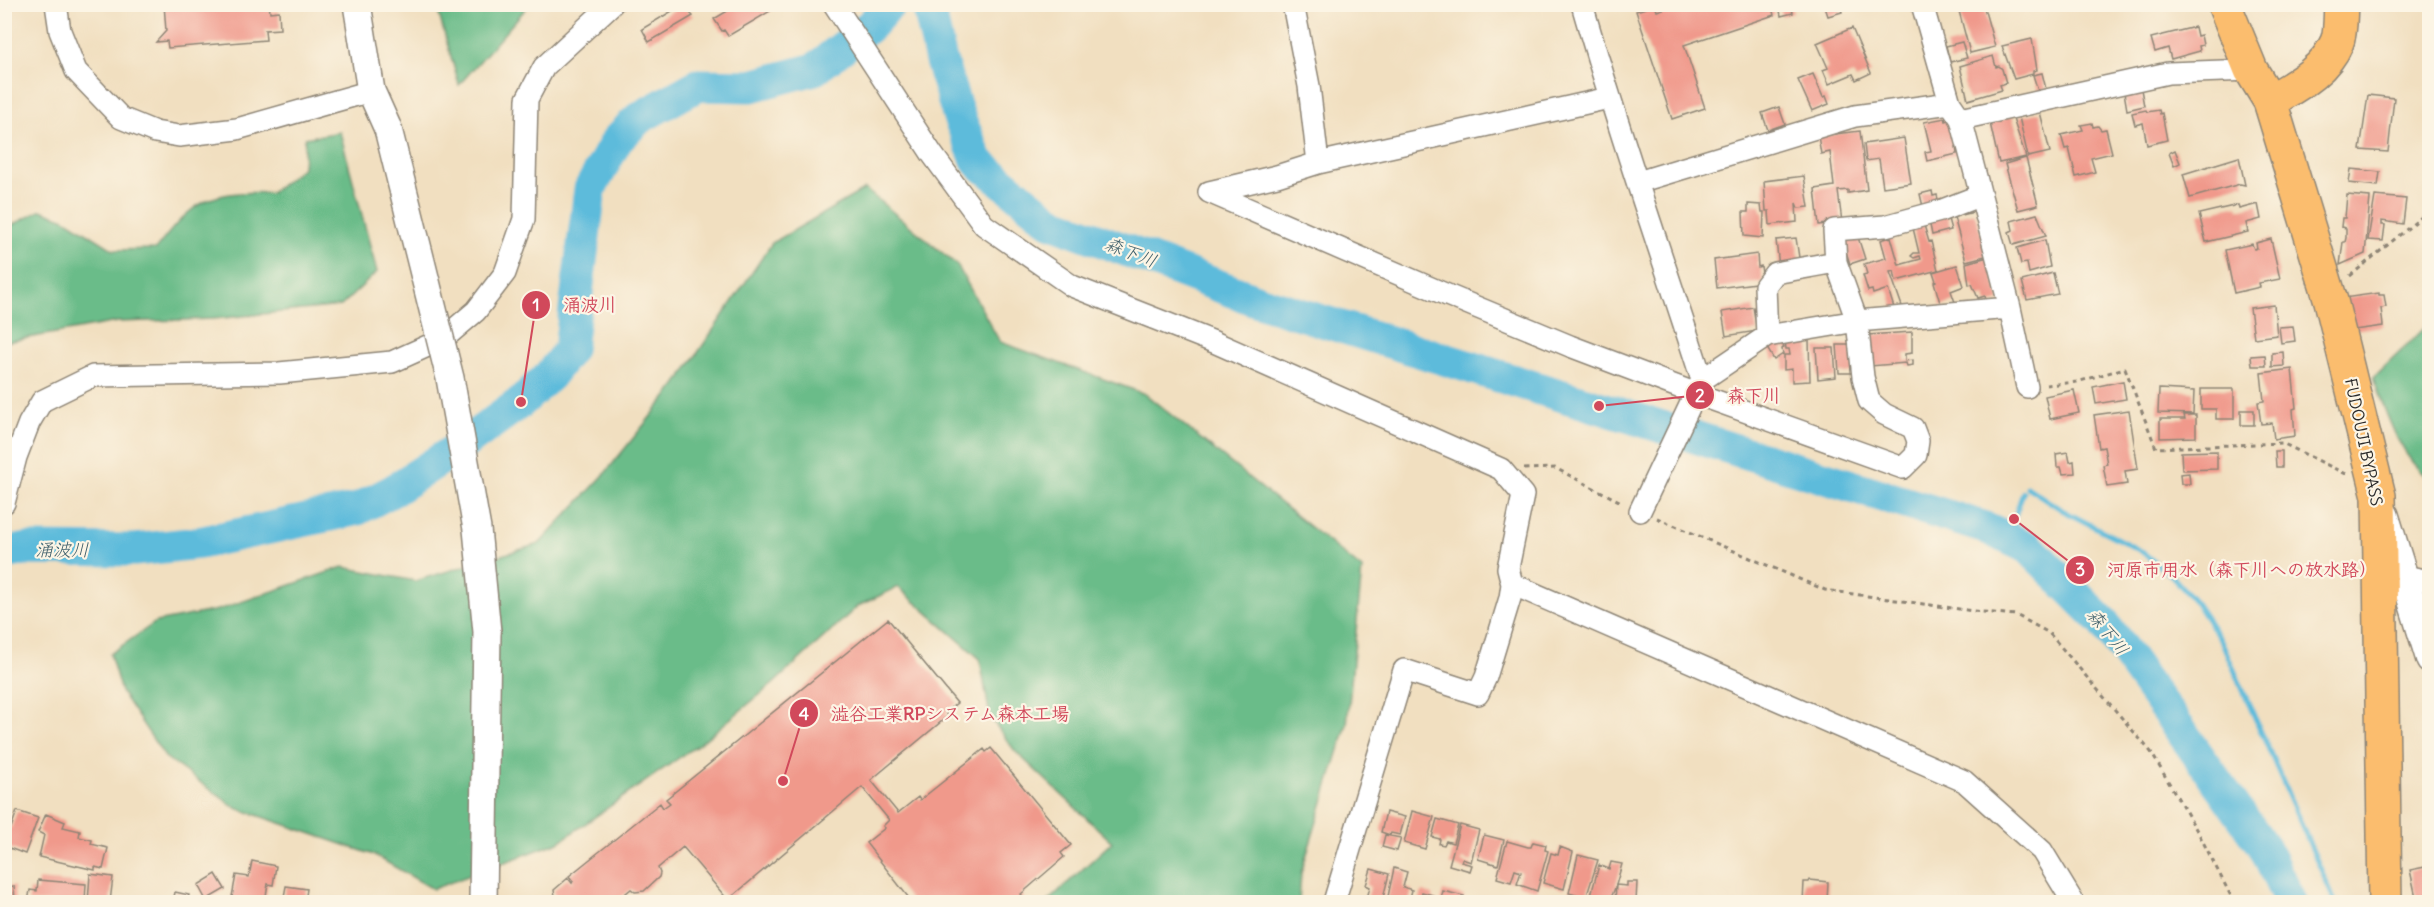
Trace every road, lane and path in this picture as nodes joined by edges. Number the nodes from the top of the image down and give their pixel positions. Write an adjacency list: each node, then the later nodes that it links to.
1 (56, 4): 11 (street)
2 (357, 4): 11 (street)
3 (612, 4): 28 (street)
4 (1293, 4): 15 (street)
5 (1582, 4): 12 (street)
6 (1922, 4): 14 (street)
7 (2224, 4): 10 (highway, FUDOUJI BYPASS)
8 (2342, 4): 13 (highway)
9 (836, 7): 26 (street)
10 (2251, 69): 13 (highway, FUDOUJI BYPASS); 14 (street)
11 (371, 91): 33 (street, bridge)
12 (1609, 98): 15 (street); 16 (street)
13 (2270, 101): 20 (highway, FUDOUJI BYPASS)
14 (1955, 111): 16 (street); 17 (street)
15 (1318, 163): 25 (street)
16 (1638, 182): 25 (street)
17 (1981, 195): 19 (street); 21 (street)
18 (2430, 210): 20 (path)
19 (1836, 262): 22 (street); 23 (street)
20 (2331, 301): 27 (highway, FUDOUJI BYPASS)
21 (2010, 308): 22 (street); 24 (street)
22 (1857, 321): 23 (street); 25 (street)
23 (1767, 336): 25 (street)
24 (2027, 387): 27 (path)
25 (1695, 391): 29 (street)
26 (1501, 469): 29 (path); 31 (street)
27 (2379, 496): 30 (street); 37 (highway, FUDOUJI BYPASS)
28 (4, 503)
29 (1642, 506): 36 (path)
30 (2417, 578): 32 (street)
31 (1512, 584): 34 (street); 35 (street)
32 (2430, 660)
33 (483, 903)
34 (1334, 903)
35 (2073, 903)
36 (2234, 903)
37 (2385, 903)

